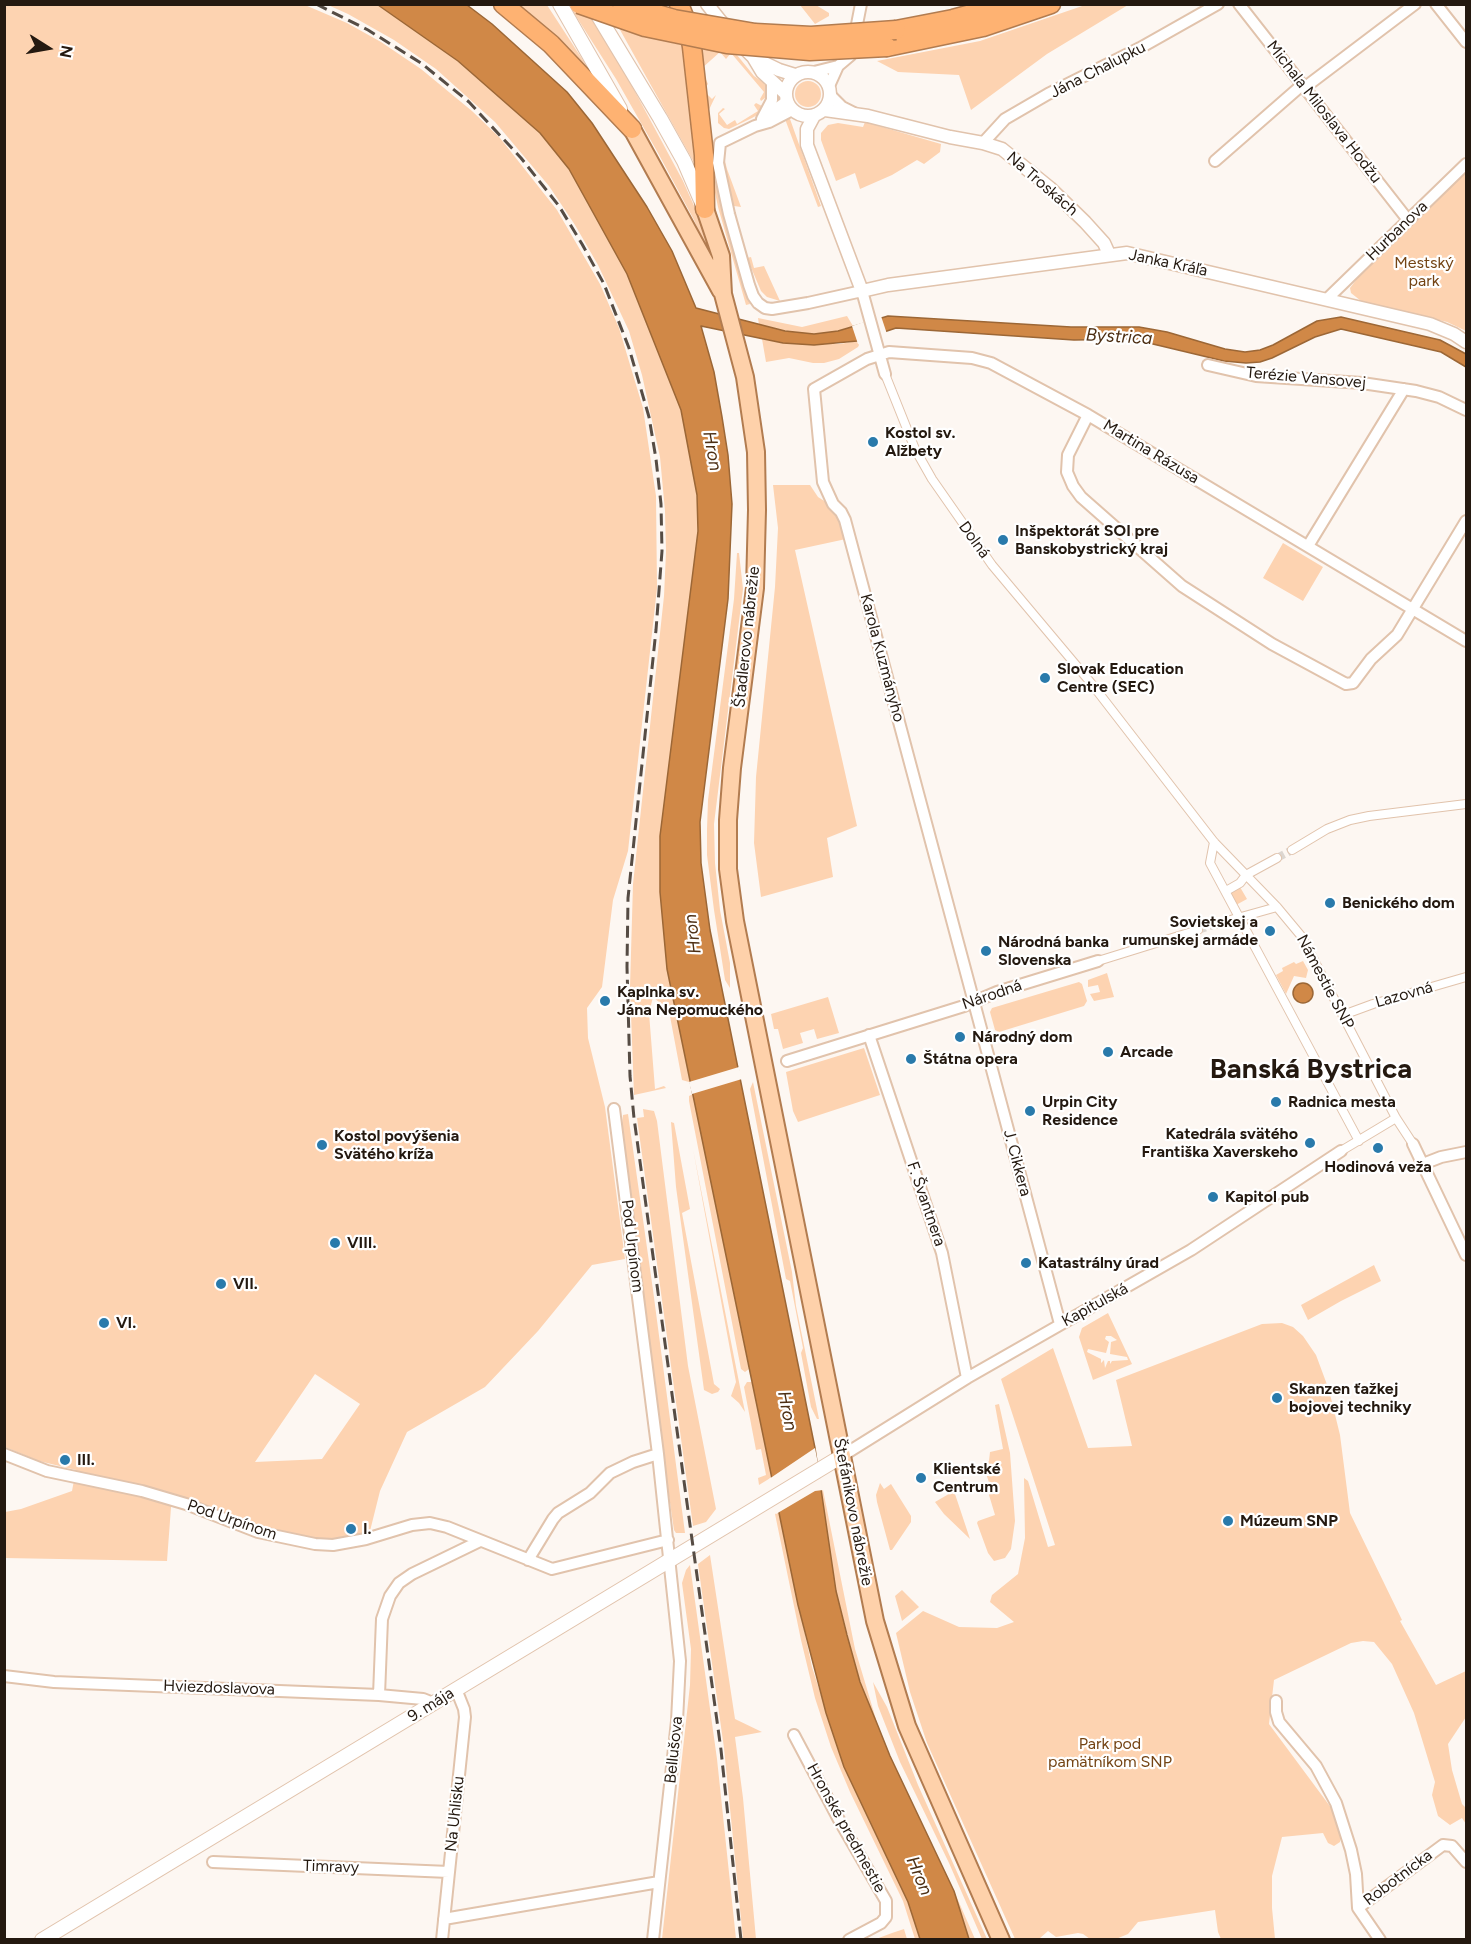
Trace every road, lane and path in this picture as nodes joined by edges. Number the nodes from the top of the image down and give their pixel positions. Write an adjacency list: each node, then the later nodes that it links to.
1 (503, 4): 27 (highway)
2 (560, 4): 27 (main road)
3 (579, 4): 10 (highway, bridge)
4 (592, 4): 31 (main road)
5 (622, 4): 9 (highway, bridge)
6 (679, 4): 31 (highway)
7 (706, 4): 16 (street)
8 (861, 4): 17 (street)
9 (1008, 4)
10 (1051, 4)
11 (1218, 4): 28 (street, Jána Chalupku)
12 (1239, 4): 21 (street, Michala Miloslava Hodžu)
13 (1414, 4): 21 (street)
14 (1436, 4): 15 (street)
15 (1467, 42)
16 (753, 57): 19 (street); 20 (street)
17 (838, 66): 18 (street); 22 (street)
18 (814, 72): 19 (street); 22 (street)
19 (795, 75): 23 (street)
20 (772, 81): 23 (street); 26 (street)
21 (1303, 87): 29 (street); 32 (street, Michala Miloslava Hodžu)
22 (830, 91): 24 (street); 25 (street, Na Troskách)
23 (788, 102): 24 (street); 26 (street)
24 (820, 113): 25 (street, Na Troskách); 34 (street)
25 (854, 113): 28 (street, Na Troskách)
26 (759, 123): 34 (street)
27 (632, 129): 35 (main road)
28 (983, 143): 33 (street, Na Troskách)
29 (1215, 161)
30 (1467, 164): 32 (street, Hurbanova)
31 (705, 209): 35 (main road, Štadlerovo nábrežie)
32 (1408, 220): 36 (street, Hurbanova)
33 (1109, 254): 34 (street, Janka Kráľa); 36 (street, Janka Kráľa)
34 (861, 291): 38 (street, Dolná)
35 (723, 294): 64 (main road, Štadlerovo nábrežie)
36 (1327, 299): 37 (street, Janka Kráľa)
37 (1467, 342)
38 (880, 355): 40 (street, Dolná); 43 (street); 60 (street, Karola Kuzmányho)
39 (1208, 365): 41 (street, Terézie Vansovej)
40 (885, 374): 49 (street, Dolná)
41 (1404, 389): 42 (street, Terézie Vansovej); 45 (street)
42 (1467, 410)
43 (1088, 415): 45 (street, Martina Rázusa); 46 (street, Martina Rázusa)
44 (1466, 521): 46 (street, Martina Rázusa)
45 (1308, 546): 46 (street, Martina Rázusa)
46 (1412, 609): 47 (street, Martina Rázusa)
47 (1467, 641)
48 (1467, 804): 50 (street)
49 (1214, 842): 52 (street, Dolná); 53 (street)
50 (1292, 850)
51 (1277, 858): 52 (street)
52 (1246, 875): 53 (street); 54 (street, Námestie SNP)
53 (1226, 891): 55 (street)
54 (1277, 907): 55 (street); 61 (street, Námestie SNP)
55 (1240, 918): 56 (street); 67 (street)
56 (1216, 924)
57 (1198, 930): 58 (street, Národná)
58 (1098, 961): 60 (street, Národná)
59 (1467, 978): 61 (street, Lazovná)
60 (975, 1001): 62 (street, Národná); 73 (street, J. Cikkera)
61 (1343, 1015): 66 (street, Námestie SNP)
62 (869, 1035): 63 (street, Národná); 74 (street, F. Švantnera)
63 (787, 1061)
64 (763, 1067): 77 (main road, Štefánikovo nábrežie)
65 (614, 1109): 76 (street, Pod Urpínom)
66 (1396, 1118): 67 (street); 68 (street, Námestie SNP)
67 (1359, 1141): 69 (street)
68 (1413, 1144): 71 (street)
69 (1343, 1150): 73 (street, Kapitulská)
70 (1467, 1152): 71 (street)
71 (1423, 1164): 72 (street)
72 (1467, 1255)
73 (1060, 1324): 74 (street, Kapitulská)
74 (967, 1378): 77 (street, Kapitulská)
75 (4, 1454): 79 (street, Pod Urpínom)
76 (658, 1454): 78 (street, Pod Urpínom); 80 (street)
77 (842, 1456): 81 (main road, 9. mája); 98 (main road, Štefánikovo nábrežie)
78 (668, 1540): 80 (street, Pod Urpínom); 81 (street, Pod Urpínom)
79 (480, 1541): 80 (street, Pod Urpínom); 84 (street)
80 (528, 1560)
81 (671, 1561): 83 (main road, 9. mája); 91 (street, Bellušova)
82 (4, 1676): 84 (street, Hviezdoslavova)
83 (456, 1689): 86 (main road, 9. mája); 90 (street, Na Uhlisku)
84 (379, 1695): 86 (street, Hviezdoslavova)
85 (1276, 1701): 92 (street)
86 (433, 1703): 94 (main road, 9. mája)
87 (794, 1735): 97 (street, Hronské predmestie)
88 (213, 1862): 90 (street, Timravy)
89 (1467, 1862): 92 (street, Robotnícka)
90 (449, 1872): 93 (street, Na Uhlisku)
91 (659, 1882): 93 (street); 96 (street, Bellušova)
92 (1358, 1908): 99 (street)
93 (444, 1919): 95 (street, Na Uhlisku)
94 (42, 1940)
95 (442, 1940)
96 (653, 1940)
97 (849, 1940)
98 (1001, 1940)
99 (1380, 1940)

